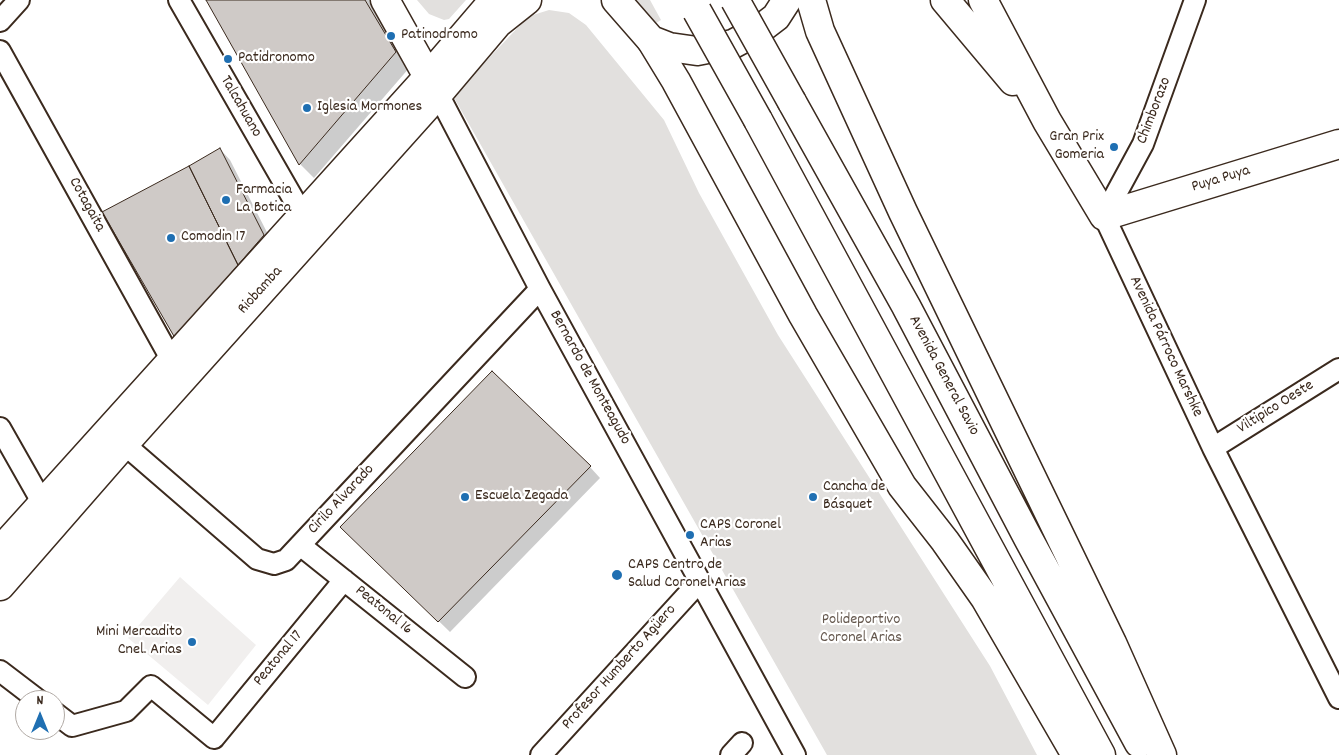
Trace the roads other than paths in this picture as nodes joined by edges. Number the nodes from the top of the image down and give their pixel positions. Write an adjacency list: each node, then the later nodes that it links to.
1 (19, 0): 15 (street)
2 (179, 0): 21 (street, Talcahuano)
3 (385, 0): 18 (main road, Bernardo de Monteagudo)
4 (494, 0): 18 (main road, Riobamba)
5 (526, 0): 18 (main road, Riobamba)
6 (600, 0): 16 (main road)
7 (616, 0): 16 (main road)
8 (735, 0): 45 (main road, Avenida General Savio, bridge)
9 (787, 0): 16 (main road)
10 (811, 0): 46 (main road)
11 (945, 0): 19 (main road)
12 (982, 0): 19 (main road, Avenida Párroco Marshke)
13 (1196, 0): 22 (street, Chimborazo)
14 (694, 5): 44 (main road, bridge)
15 (0, 21)
16 (647, 37): 43 (main road)
17 (0, 51): 24 (street, Cotagaita)
18 (433, 86): 21 (main road, Riobamba); 23 (street, Bernardo de Monteagudo); 27 (main road, Riobamba)
19 (1046, 122): 22 (main road, Avenida Párroco Marshke)
20 (1339, 144): 22 (main road, Puya Puya)
21 (302, 214): 24 (main road, Riobamba)
22 (1104, 216): 28 (street, Avenida Párroco Marshke)
23 (540, 289): 30 (street, Cirilo Alvarado); 34 (street, Bernardo de Monteagudo)
24 (171, 359): 29 (main road, Riobamba)
25 (1339, 369): 28 (street, Viltipico Oeste)
26 (0, 428): 29 (street)
27 (124, 444): 30 (street, Cirilo Alvarado); 33 (main road, Riobamba)
28 (1212, 448): 38 (street, Avenida Párroco Marshke)
29 (42, 502): 31 (main road, Riobamba)
30 (300, 544): 32 (street, Peatonal 16)
31 (0, 551)
32 (344, 580): 36 (street, Peatonal 16); 39 (street, Peatonal 17)
33 (0, 586)
34 (704, 586): 40 (street, Profesor Humberto Agüero); 41 (street, Profesor Humberto Agüero); 42 (street, Bernardo de Monteagudo)
35 (0, 671): 37 (street)
36 (465, 678)
37 (25, 690)
38 (1339, 698)
39 (65, 721)
40 (540, 755)
41 (559, 755)
42 (795, 755)
43 (1076, 755)
44 (1101, 755)
45 (1146, 755)
46 (1162, 755)

